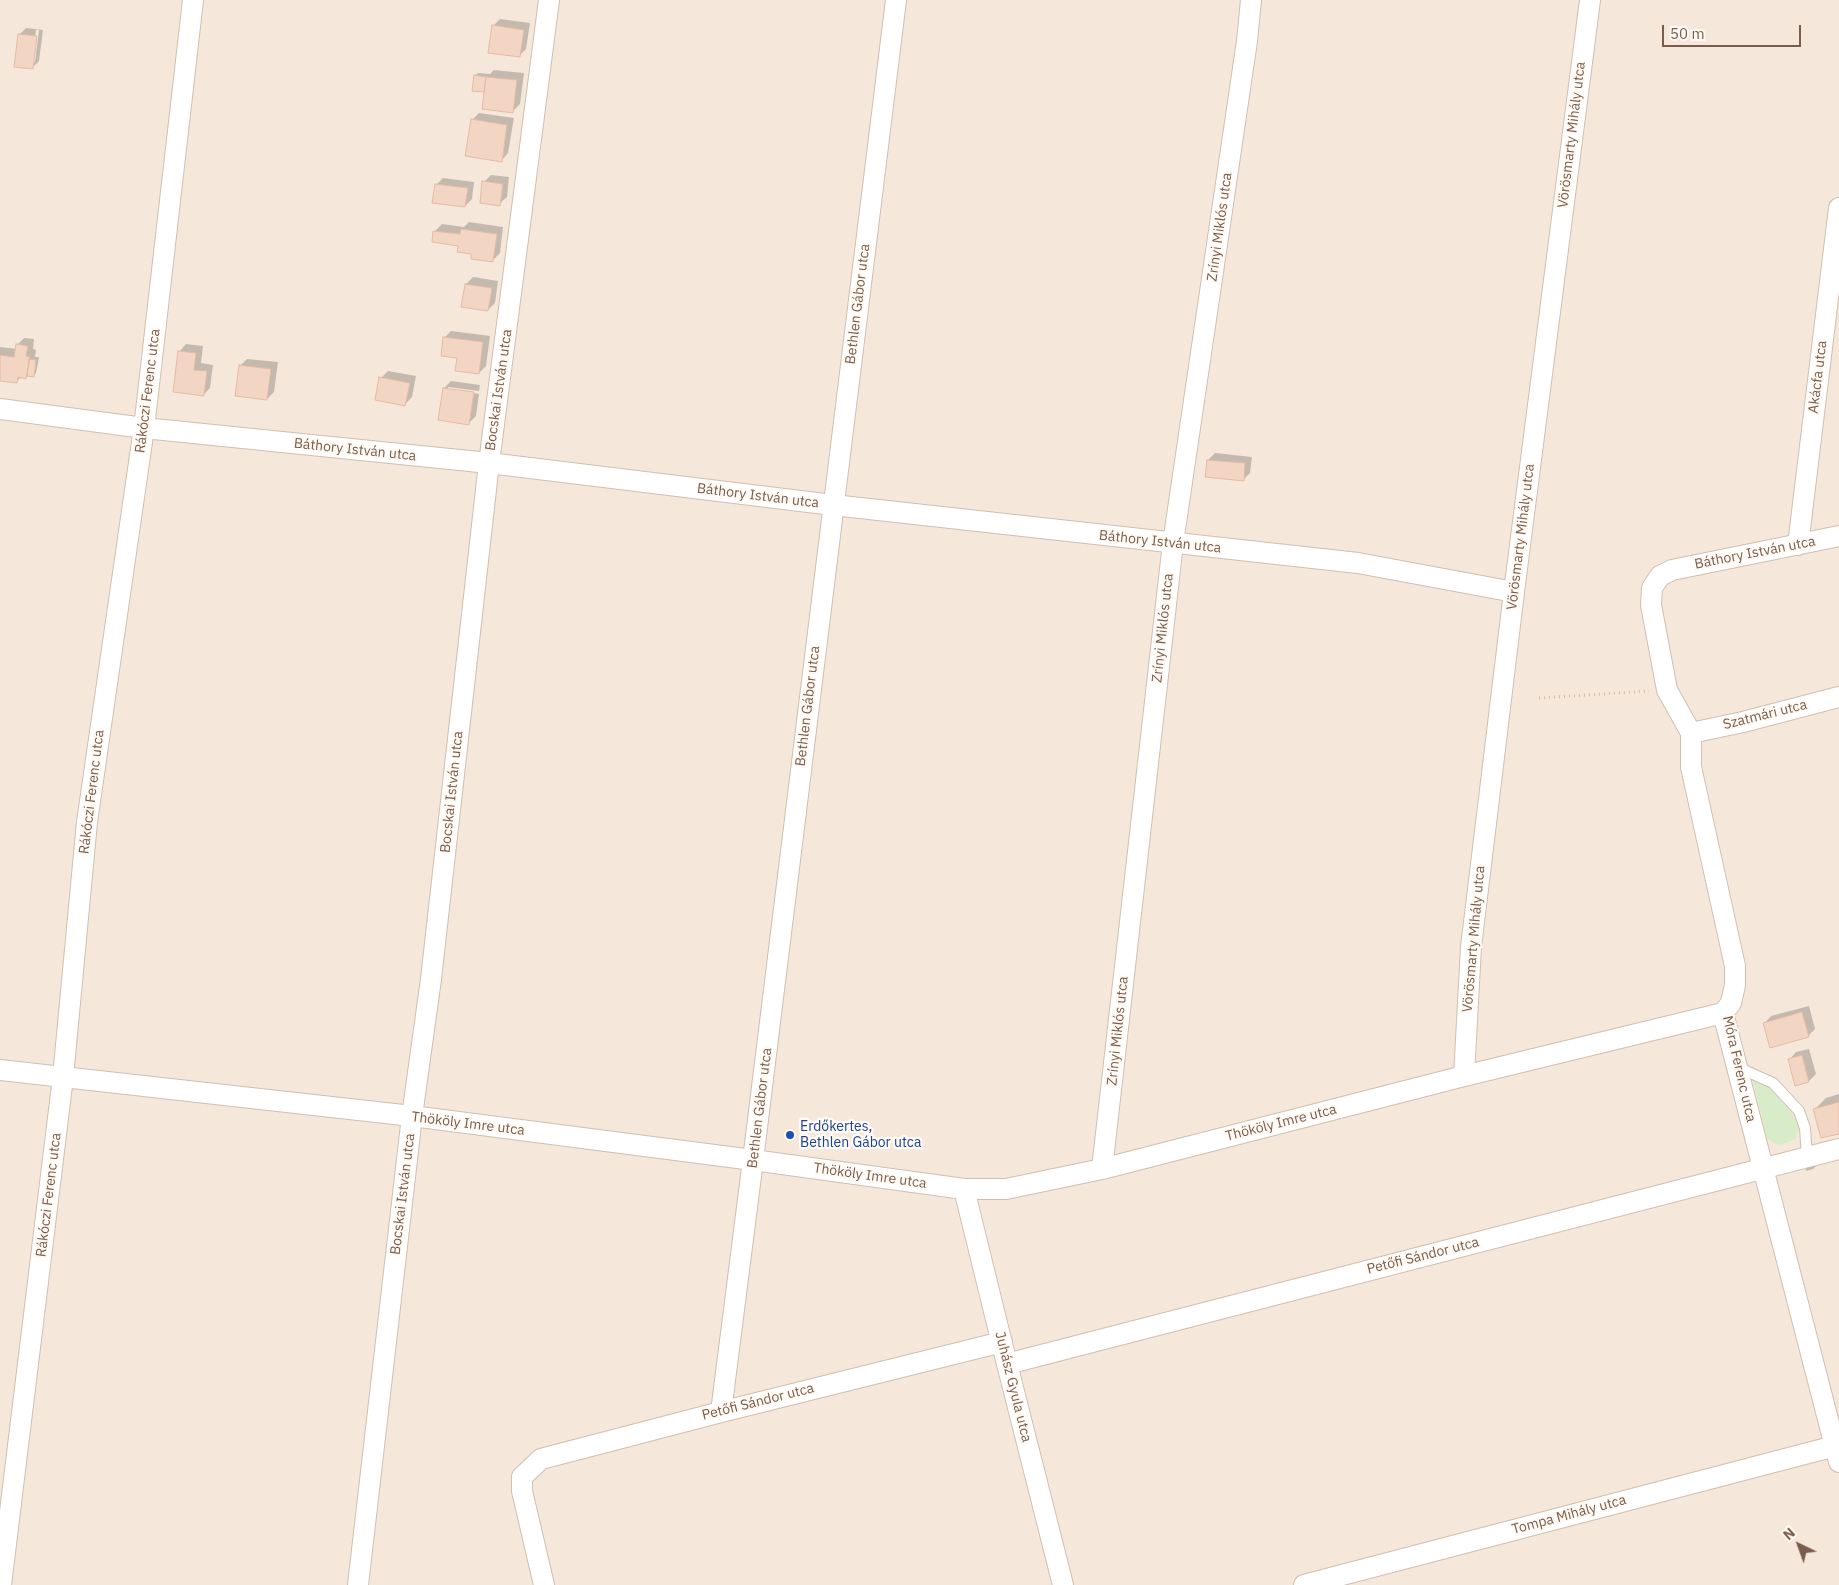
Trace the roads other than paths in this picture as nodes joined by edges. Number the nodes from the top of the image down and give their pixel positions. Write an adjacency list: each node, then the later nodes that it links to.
1 (193, 0): 8 (street, Rákóczi Ferenc utca)
2 (549, 0): 9 (street, Bocskai István utca)
3 (896, 0): 10 (street, Bethlen Gábor utca)
4 (1251, 0): 12 (street, Zrínyi Miklós utca)
5 (1590, 0): 15 (street, Vörösmarty Mihály utca)
6 (1839, 208): 13 (street, Akácfa utca)
7 (0, 409): 8 (street, Báthory István utca)
8 (144, 428): 9 (street, Báthory István utca); 22 (street, Rákóczi Ferenc utca)
9 (489, 463): 10 (street, Báthory István utca); 23 (street, Bocskai István utca)
10 (833, 505): 12 (street, Báthory István utca); 26 (street, Bethlen Gábor utca)
11 (1839, 536): 13 (street, Báthory István utca)
12 (1173, 543): 15 (street, Báthory István utca); 27 (street, Zrínyi Miklós utca)
13 (1798, 545): 14 (street, Báthory István utca)
14 (1672, 570): 17 (street, Móra Ferenc utca)
15 (1514, 592): 21 (street, Vörösmarty Mihály utca)
16 (1839, 697): 17 (street, Szatmári utca)
17 (1691, 733): 18 (street, Móra Ferenc utca)
18 (1723, 1013): 19 (street, Móra Ferenc utca); 21 (street, Thököly Imre utca)
19 (1737, 1067): 25 (lane); 28 (street, Móra Ferenc utca)
20 (0, 1070): 22 (street, Thököly Imre utca)
21 (1464, 1076): 27 (street, Thököly Imre utca)
22 (63, 1077): 23 (street, Thököly Imre utca); 34 (street, Rákóczi Ferenc utca)
23 (412, 1116): 26 (street, Thököly Imre utca); 35 (street, Bocskai István utca)
24 (1839, 1148): 25 (street, Petőfi Sándor utca)
25 (1807, 1157): 28 (street, Petőfi Sándor utca)
26 (753, 1160): 29 (street, Thököly Imre utca); 32 (street, Bethlen Gábor utca)
27 (1102, 1169): 29 (street, Thököly Imre utca)
28 (1762, 1169): 31 (street, Petőfi Sándor utca); 33 (street, Móra Ferenc utca)
29 (964, 1189): 30 (street, Juhász Gyula utca)
30 (1002, 1342): 31 (street, Juhász Gyula utca); 32 (street, Petőfi Sándor utca)
31 (1006, 1364): 37 (street, Juhász Gyula utca)
32 (721, 1412): 36 (street, Petőfi Sándor utca)
33 (1837, 1454): 38 (street, Tompa Mihály utca)
34 (1, 1585)
35 (358, 1585)
36 (544, 1585)
37 (1063, 1585)
38 (1304, 1585)

